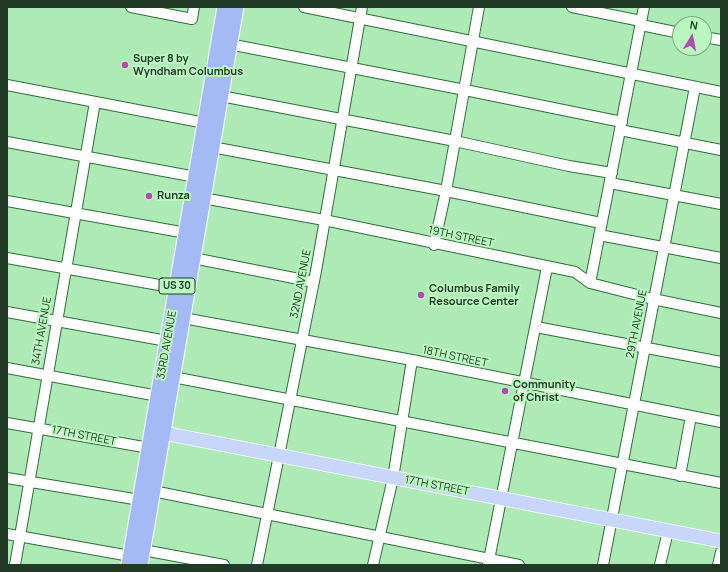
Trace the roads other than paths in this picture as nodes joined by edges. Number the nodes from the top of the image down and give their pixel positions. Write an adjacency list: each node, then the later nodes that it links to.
1 (131, 7): 2 (street)
2 (194, 7)
3 (226, 7): 24 (highway, 33RD AVENUE / US 30)
4 (236, 7): 14 (highway, 33RD AVENUE / US 30)
5 (304, 7): 10 (street)
6 (362, 7): 10 (street, 32ND AVENUE)
7 (480, 7): 13 (street)
8 (572, 7): 11 (street)
9 (644, 7): 11 (street)
10 (360, 18): 13 (street); 15 (street, 32ND AVENUE)
11 (641, 23): 12 (street); 16 (street)
12 (672, 30)
13 (473, 41): 16 (street); 19 (street)
14 (229, 44): 15 (street); 21 (highway, 33RD AVENUE / US 30)
15 (351, 68): 19 (street); 23 (street, 32ND AVENUE)
16 (631, 74): 18 (street); 25 (street)
17 (7, 85): 22 (street)
18 (694, 87): 20 (street); 28 (street, 29TH AVENUE)
19 (465, 90): 25 (street); 26 (street)
20 (721, 92)
21 (221, 96): 23 (street); 29 (highway, 33RD AVENUE / US 30)
22 (95, 102): 24 (street); 31 (street, 34TH AVENUE)
23 (342, 118): 26 (street); 32 (street, 32ND AVENUE)
24 (205, 123): 33 (highway, 33RD AVENUE / US 30)
25 (621, 126): 28 (street); 34 (street)
26 (455, 141): 34 (street); 35 (street)
27 (7, 142): 31 (street)
28 (685, 142): 30 (street); 36 (street, 29TH AVENUE)
29 (212, 147): 32 (street); 37 (highway, 33RD AVENUE / US 30)
30 (721, 150)
31 (85, 156): 33 (street); 40 (street, 34TH AVENUE)
32 (333, 169): 35 (street); 41 (street, 32ND AVENUE)
33 (196, 177): 37 (highway, 33RD AVENUE / US 30)
34 (611, 178): 36 (street); 42 (street)
35 (446, 191): 42 (street); 45 (street)
36 (675, 195): 39 (street); 46 (street, 29TH AVENUE)
37 (198, 197): 41 (street, 19TH STREET); 43 (highway, 33RD AVENUE / US 30)
38 (7, 201): 40 (street)
39 (721, 204)
40 (76, 212): 43 (street); 51 (street, 34TH AVENUE)
41 (324, 220): 45 (street, 19TH STREET); 52 (street, 32ND AVENUE)
42 (601, 223): 44 (street)
43 (192, 234): 48 (highway, 33RD AVENUE / US 30); 54 (highway, 33RD AVENUE / US 30)
44 (599, 235): 46 (street); 53 (street)
45 (434, 244): 50 (street, 19TH STREET)
46 (664, 248): 49 (street); 55 (street, 29TH AVENUE)
47 (7, 258): 51 (street)
48 (193, 258): 52 (street); 58 (highway, 33RD AVENUE / US 30)
49 (721, 258)
50 (547, 267): 53 (street, 19TH STREET); 60 (street)
51 (65, 268): 54 (street); 59 (street, 34TH AVENUE)
52 (314, 282): 61 (street, 32ND AVENUE)
53 (590, 283): 55 (street, 19TH STREET)
54 (176, 288): 62 (highway, 33RD AVENUE / US 30)
55 (653, 299): 57 (street, 19TH STREET); 63 (street, 29TH AVENUE)
56 (7, 312): 59 (street)
57 (721, 313)
58 (183, 318): 61 (street, 18TH STREET); 68 (highway, 33RD AVENUE / US 30)
59 (56, 321): 62 (street); 67 (street, 34TH AVENUE)
60 (536, 327): 63 (street); 69 (street)
61 (302, 340): 64 (street, 18TH STREET); 71 (street, 32ND AVENUE)
62 (167, 341): 70 (highway, 33RD AVENUE / US 30)
63 (644, 348): 65 (street); 72 (street, 29TH AVENUE)
64 (412, 360): 69 (street, 18TH STREET); 74 (street)
65 (721, 362)
66 (7, 368): 67 (street)
67 (47, 376): 70 (street); 77 (street, 34TH AVENUE)
68 (173, 377): 71 (street); 78 (highway, 33RD AVENUE / US 30)
69 (525, 384): 72 (street, 18TH STREET); 79 (street)
70 (158, 396): 78 (highway, 33RD AVENUE / US 30)
71 (291, 400): 74 (street); 81 (street, 32ND AVENUE)
72 (633, 405): 73 (street, 18TH STREET); 82 (street, 29TH AVENUE)
73 (691, 416): 75 (street, 18TH STREET); 83 (street)
74 (403, 420): 79 (street); 85 (street)
75 (721, 422)
76 (7, 423): 77 (street, 17TH STREET)
77 (38, 428): 80 (street, 17TH STREET); 86 (street, 34TH AVENUE)
78 (158, 432): 80 (highway, 33RD AVENUE / US 30); 81 (main road, 17TH STREET)
79 (513, 442): 82 (street); 89 (street)
80 (155, 449): 88 (highway, 33RD AVENUE / US 30); 90 (highway, 33RD AVENUE / US 30)
81 (279, 455): 85 (main road, 17TH STREET); 91 (street, 32ND AVENUE)
82 (622, 464): 83 (street); 92 (street, 29TH AVENUE)
83 (680, 476): 87 (street)
84 (7, 478): 86 (street)
85 (393, 478): 89 (main road, 17TH STREET); 96 (street)
86 (30, 482): 90 (street); 95 (street, 34TH AVENUE)
87 (721, 483)
88 (153, 491): 91 (street); 99 (highway, 33RD AVENUE / US 30)
89 (502, 499): 92 (main road, 17TH STREET); 100 (street)
90 (140, 500): 99 (highway, 33RD AVENUE / US 30)
91 (267, 514): 96 (street); 103 (street, 32ND AVENUE)
92 (612, 520): 93 (main road, 17TH STREET); 106 (street, 29TH AVENUE)
93 (668, 531): 97 (main road, 17TH STREET); 107 (street)
94 (7, 534): 95 (street)
95 (20, 536): 99 (street); 101 (street, 34TH AVENUE)
96 (379, 536): 100 (street); 104 (street)
97 (721, 541)
98 (721, 552): 108 (street)
99 (136, 559): 102 (street)
100 (488, 562): 105 (street)
101 (15, 565)
102 (224, 565)
103 (257, 565)
104 (373, 565)
105 (519, 565)
106 (603, 565)
107 (660, 565)
108 (718, 565)

